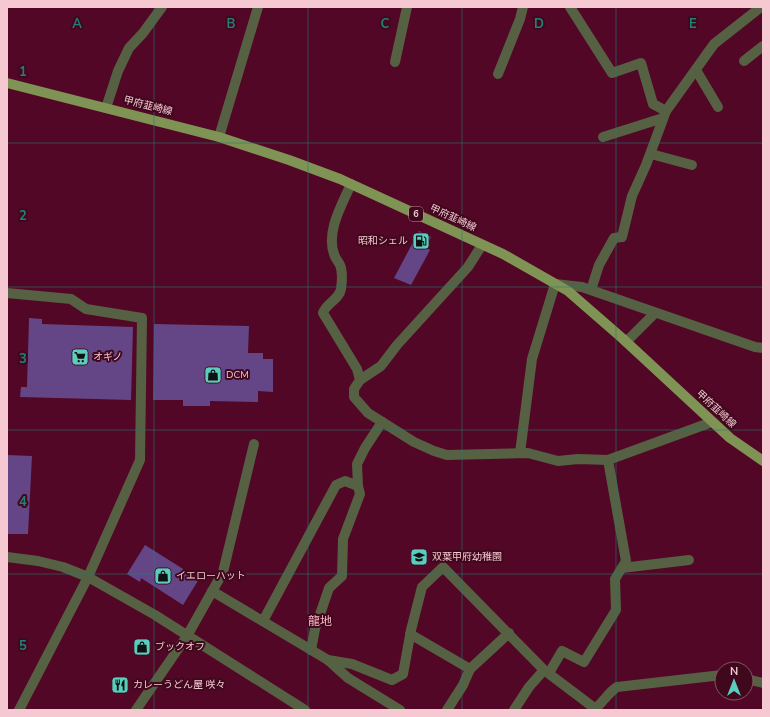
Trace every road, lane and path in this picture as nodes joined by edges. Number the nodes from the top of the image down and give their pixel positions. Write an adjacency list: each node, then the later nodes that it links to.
1 (162, 7): 14 (street)
2 (258, 7): 16 (street)
3 (407, 7): 9 (street)
4 (523, 7): 11 (street)
5 (570, 7): 15 (street)
6 (761, 7): 10 (street)
7 (763, 46): 8 (street)
8 (744, 61)
9 (395, 62)
10 (696, 70): 13 (street); 15 (street)
11 (498, 74)
12 (7, 83): 14 (main road, 甲府韮崎線 / 6)
13 (718, 107)
14 (106, 108): 16 (main road, 甲府韮崎線 / 6)
15 (665, 115): 17 (street); 18 (street)
16 (219, 137): 20 (main road, 甲府韮崎線 / 6)
17 (603, 137)
18 (650, 154): 19 (street); 23 (street)
19 (692, 165)
20 (351, 184): 21 (main road, 甲府韮崎線 / 6); 28 (street)
21 (482, 245): 22 (main road, 甲府韮崎線 / 6); 28 (street)
22 (555, 284): 23 (street); 26 (main road, 甲府韮崎線 / 6); 32 (street)
23 (590, 290): 25 (street)
24 (7, 293): 39 (street)
25 (655, 313): 26 (street); 27 (street)
26 (626, 342): 30 (main road, 甲府韮崎線 / 6)
27 (763, 348)
28 (360, 380): 29 (street)
29 (382, 422): 32 (street); 35 (street)
30 (712, 422): 33 (street); 34 (main road, 甲府韮崎線 / 6)
31 (254, 444): 40 (street)
32 (520, 453): 33 (street)
33 (608, 460): 38 (street)
34 (763, 462)
35 (358, 486): 41 (street); 45 (street)
36 (7, 557): 39 (street)
37 (689, 560): 38 (street)
38 (622, 568): 48 (street)
39 (88, 577): 44 (street); 51 (street)
40 (212, 591): 41 (street); 44 (street)
41 (262, 621): 45 (street)
42 (508, 633): 43 (street); 47 (street); 48 (street)
43 (410, 634): 46 (street); 47 (street)
44 (187, 636): 52 (street); 53 (street)
45 (311, 650): 46 (street)
46 (328, 660): 54 (street)
47 (470, 669): 55 (street)
48 (547, 671): 50 (street); 56 (street)
49 (714, 676): 50 (street)
50 (597, 709)
51 (20, 710)
52 (136, 710)
53 (305, 710)
54 (400, 710)
55 (447, 710)
56 (514, 710)

